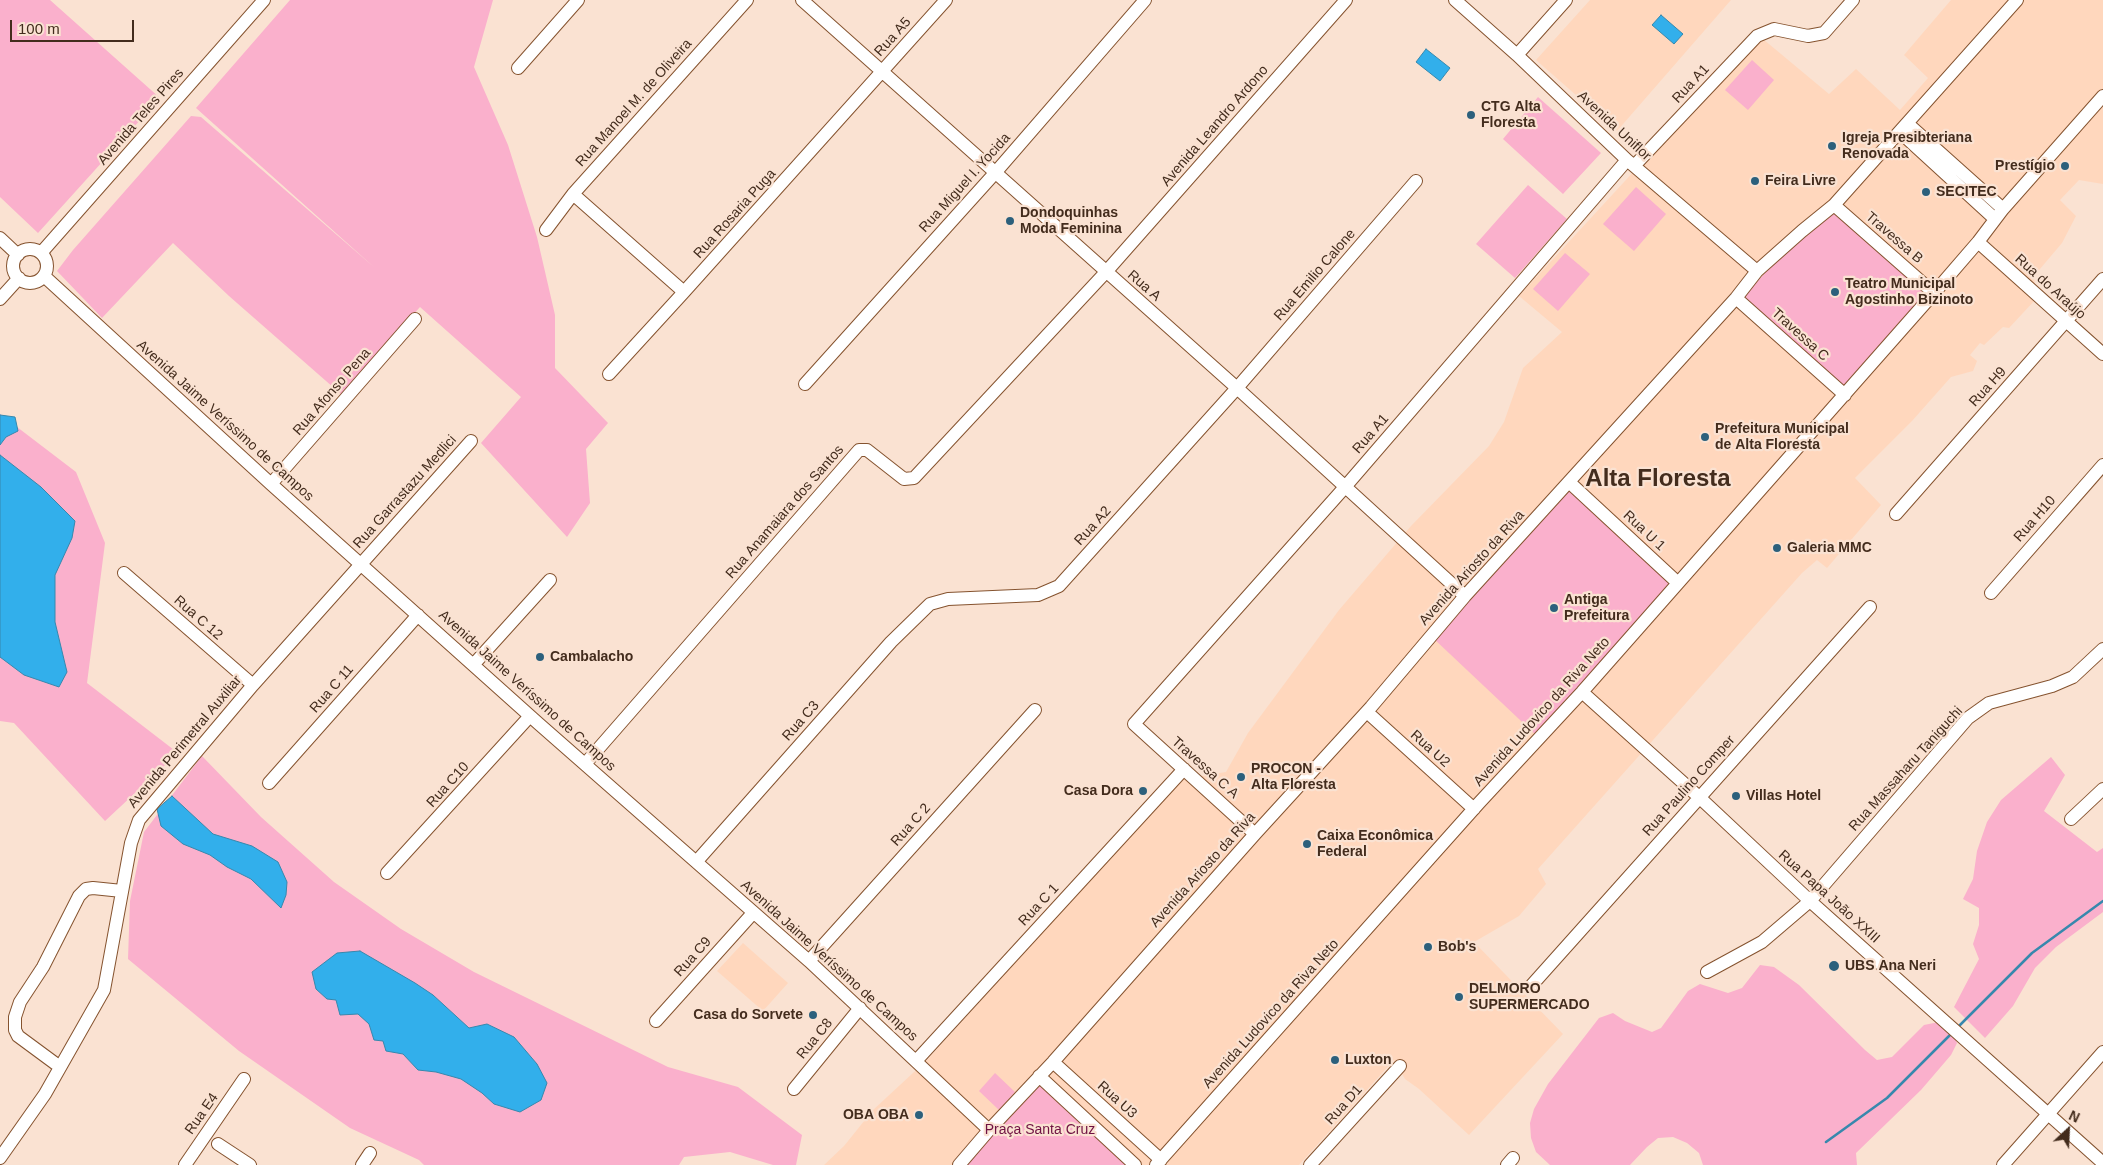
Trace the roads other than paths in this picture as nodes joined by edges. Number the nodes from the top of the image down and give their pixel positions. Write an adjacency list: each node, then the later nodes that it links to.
1 (264, 0): 28 (street, Avenida Teles Pires)
2 (578, 0): 13 (street)
3 (747, 0): 21 (street, Rua Manoel M. de Oliveira)
4 (802, 0): 14 (street, Rua A)
5 (946, 0): 14 (street, Rua A5)
6 (1145, 0): 19 (street, Rua Miguel I. Yocida)
7 (1346, 0): 31 (street, Avenida Leandro Ardono)
8 (1454, 0): 12 (street, Avenida Uniflor)
9 (1566, 0): 12 (street)
10 (1853, 0): 17 (street, Rua A1)
11 (2017, 0): 16 (street, Avenida Ariosto da Riva)
12 (1517, 55): 17 (street, Avenida Uniflor)
13 (518, 68)
14 (882, 72): 19 (street, Rua A); 35 (street, Rua Rosaria Puga)
15 (2103, 96): 23 (street, Avenida Ludovico da Riva Neto)
16 (1904, 128): 18 (street); 22 (street, Avenida Ariosto da Riva)
17 (1631, 163): 30 (street, Avenida Uniflor); 50 (street, Rua A1)
18 (1946, 167): 23 (street); 24 (street)
19 (995, 173): 31 (street, Rua A); 43 (street, Rua Miguel I. Yocida)
20 (1416, 181): 44 (street, Rua Emilio Calone)
21 (572, 194): 25 (street, Rua Manoel M. de Oliveira); 35 (street)
22 (1834, 205): 30 (street, Avenida Ariosto da Riva); 36 (street, Travessa B)
23 (2003, 209): 24 (street, Avenida Ludovico da Riva Neto)
24 (1995, 220): 27 (street, Avenida Ludovico da Riva Neto)
25 (546, 230)
26 (0, 238): 29 (street)
27 (1978, 242): 36 (street, Avenida Ludovico da Riva Neto); 40 (street, Rua do Araújo)
28 (41, 253): 29 (street); 32 (street)
29 (18, 255): 33 (street)
30 (1757, 271): 37 (street, Avenida Ariosto da Riva)
31 (1106, 272): 44 (street, Rua A); 69 (street, Rua Anamaiara dos Santos)
32 (44, 276): 33 (street); 49 (street, Avenida Jaime Veríssimo de Campos)
33 (19, 278): 38 (street)
34 (2103, 279): 40 (street, Rua H9)
35 (684, 292): 42 (street, Rua Rosaria Puga)
36 (1934, 293): 45 (street, Avenida Ludovico da Riva Neto)
37 (1736, 298): 45 (street, Travessa C); 48 (street, Avenida Ariosto da Riva)
38 (0, 299)
39 (416, 319): 49 (street, Rua Afonso Pena)
40 (2066, 322): 41 (street, Rua do Araújo); 51 (street, Rua H9)
41 (2103, 354)
42 (609, 374)
43 (805, 384)
44 (1237, 388): 50 (street, Rua A); 58 (street, Rua A2)
45 (1845, 395): 55 (street, Avenida Ludovico da Riva Neto)
46 (471, 441): 52 (street, Rua Garrastazu Medlici)
47 (2103, 465): 56 (street, Rua H10)
48 (1569, 482): 55 (street, Rua U 1); 57 (street, Avenida Ariosto da Riva)
49 (271, 484): 52 (street, Avenida Jaime Veríssimo de Campos)
50 (1345, 487): 57 (street, Rua A); 68 (street, Rua A1)
51 (1896, 514)
52 (362, 564): 60 (street, Avenida Jaime Veríssimo de Campos); 63 (street, Avenida Perimetral Auxiliar)
53 (124, 573): 63 (street, Rua C 12)
54 (550, 580): 62 (street)
55 (1678, 583): 64 (street, Avenida Ludovico da Riva Neto)
56 (1990, 593)
57 (1465, 596): 65 (street, Avenida Ariosto da Riva)
58 (930, 604): 77 (street, Rua C3)
59 (1870, 607): 73 (street, Rua Paulino Comper)
60 (418, 614): 62 (street, Avenida Jaime Veríssimo de Campos); 71 (street, Rua C 11)
61 (2103, 649): 80 (street, Rua Massaharu Taniguchi)
62 (474, 664): 67 (street, Avenida Jaime Veríssimo de Campos)
63 (253, 685): 79 (street, Avenida Perimetral Auxiliar)
64 (1582, 692): 73 (street, Rua Papa João XXIII); 74 (street, Avenida Ludovico da Riva Neto)
65 (1369, 709): 74 (street, Rua U2); 76 (street, Avenida Ariosto da Riva)
66 (1035, 710): 82 (street, Rua C 2)
67 (530, 716): 69 (street, Avenida Jaime Veríssimo de Campos); 78 (street, Rua C10)
68 (1134, 724): 70 (street, Travessa C A)
69 (585, 764): 77 (street, Avenida Jaime Veríssimo de Campos)
70 (1184, 769): 76 (street, Travessa C A); 88 (street, Rua C 1)
71 (269, 782)
72 (2103, 789): 75 (street)
73 (1699, 797): 80 (street, Rua Papa João XXIII); 84 (street, Rua Paulino Comper)
74 (1477, 806): 100 (street, Avenida Ludovico da Riva Neto)
75 (2071, 819)
76 (1256, 834): 89 (street, Avenida Ariosto da Riva)
77 (697, 861): 81 (street, Avenida Jaime Veríssimo de Campos)
78 (388, 873)
79 (122, 891): 91 (street, Avenida Perimetral Auxiliar); 91 (street)
80 (1810, 901): 83 (street, Rua Massaharu Taniguchi); 95 (street, Rua Papa João XXIII)
81 (753, 913): 82 (street, Avenida Jaime Veríssimo de Campos); 86 (street, Rua C9)
82 (810, 961): 85 (street, Avenida Jaime Veríssimo de Campos)
83 (1707, 972)
84 (1531, 986)
85 (860, 1008): 88 (street, Avenida Jaime Veríssimo de Campos); 94 (street, Rua C8)
86 (656, 1021)
87 (2103, 1052): 95 (street)
88 (916, 1061): 96 (street, Avenida Jaime Veríssimo de Campos)
89 (1053, 1062): 92 (street, Avenida Ariosto da Riva); 100 (street, Rua U3)
90 (1400, 1066): 107 (street, Rua D1)
91 (60, 1067): 99 (street, Avenida Perimetral Auxiliar)
92 (1040, 1076): 96 (street, Avenida Ariosto da Riva); 106 (street)
93 (244, 1079): 102 (street, Rua E4)
94 (794, 1089)
95 (2047, 1114): 101 (street, Rua Papa João XXIII); 108 (street)
96 (989, 1130): 105 (street, Avenida Ariosto da Riva)
97 (218, 1144): 103 (street)
98 (370, 1153): 104 (street)
99 (0, 1158)
100 (1158, 1163)
101 (2103, 1163)
102 (185, 1165)
103 (250, 1165)
104 (362, 1165)
105 (959, 1165)
106 (1135, 1165)
107 (1310, 1165)
108 (2004, 1165)

